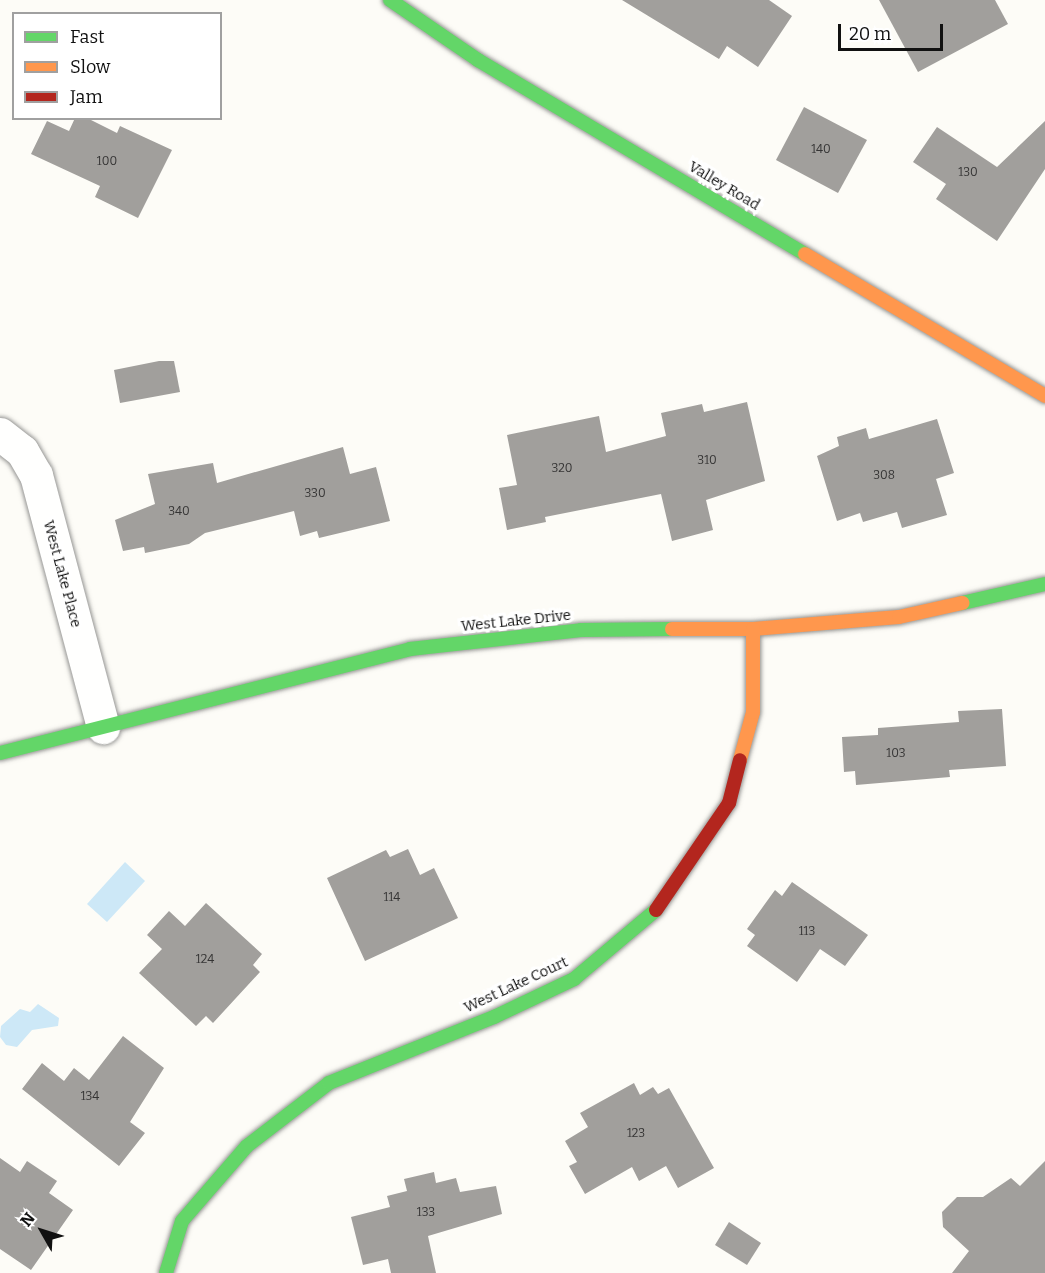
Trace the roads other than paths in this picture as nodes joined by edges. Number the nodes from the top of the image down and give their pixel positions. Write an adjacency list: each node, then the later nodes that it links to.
1 (390, 0): 2 (street, Valley Road)
2 (1045, 396)
3 (0, 434): 6 (street, West Lake Place)
4 (1045, 584): 5 (street, West Lake Drive)
5 (753, 629): 6 (street, West Lake Drive); 8 (street, West Lake Court)
6 (103, 727): 7 (street, West Lake Drive)
7 (0, 753)
8 (166, 1273)

